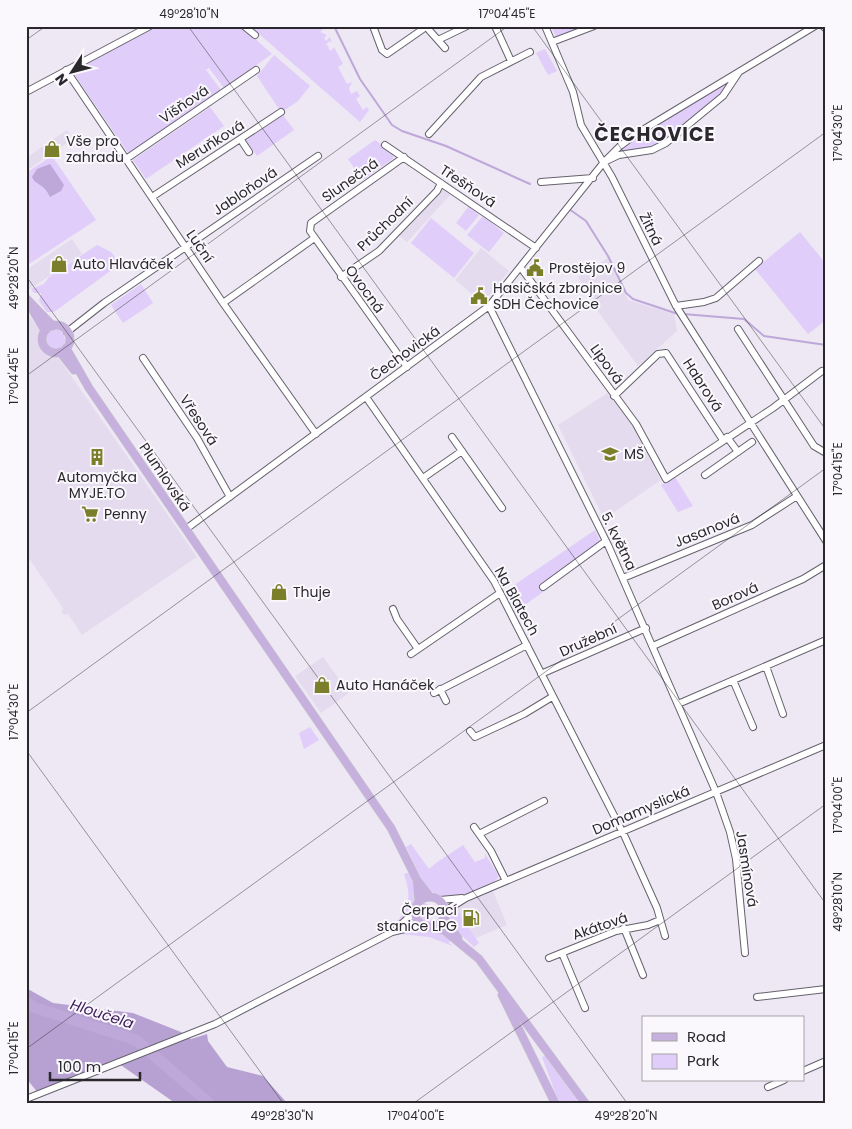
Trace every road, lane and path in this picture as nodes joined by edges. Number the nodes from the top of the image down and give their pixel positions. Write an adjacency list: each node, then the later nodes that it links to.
1 (150, 26): 17 (street)
2 (244, 26): 11 (street)
3 (373, 26): 12 (street)
4 (467, 26): 12 (street)
5 (495, 26): 16 (street)
6 (545, 26): 13 (street, Žitná)
7 (594, 26): 13 (street)
8 (815, 26): 19 (street, Čechovická)
9 (823, 26): 10 (street)
10 (826, 29)
11 (255, 35)
12 (438, 40): 14 (street)
13 (552, 42): 29 (street, Žitná)
14 (445, 48)
15 (530, 52): 16 (street)
16 (511, 61): 22 (street)
17 (66, 70): 20 (street); 28 (street, Luční)
18 (256, 70): 28 (street, Višňová)
19 (739, 72): 29 (street, Čechovická); 29 (street, Čechovická)
20 (26, 92)
21 (281, 112): 23 (street, Meruňková)
22 (429, 134)
23 (241, 140): 25 (street); 33 (street, Meruňková)
24 (386, 144): 27 (street, Třešňová)
25 (250, 152)
26 (318, 156): 36 (street, Jabloňová)
27 (404, 157): 32 (street, Třešňová); 34 (street, Slunečná)
28 (126, 158): 33 (street, Luční)
29 (604, 162): 30 (street, Čechovická); 44 (street, Žitná)
30 (593, 178): 31 (street); 37 (street, Čechovická)
31 (541, 182)
32 (441, 183): 37 (street, Třešňová); 40 (street, Průchodní)
33 (152, 197): 36 (street, Luční)
34 (311, 223): 35 (street, Ovocná)
35 (313, 239): 40 (street, Ovocná); 42 (street)
36 (185, 246): 42 (street, Luční); 48 (street)
37 (536, 248): 39 (street, Čechovická)
38 (759, 261): 44 (street)
39 (521, 268): 43 (street, Čechovická); 53 (street, Lipová)
40 (341, 277): 51 (street, Ovocná)
41 (26, 298): 45 (main road, Plumlovská); 47 (main road, Plumlovská)
42 (223, 303): 57 (street, Luční)
43 (489, 306): 51 (street, Čechovická); 70 (street, 5. května)
44 (677, 308): 56 (street, Žitná)
45 (53, 326): 47 (main road); 48 (main road, Plumlovská)
46 (738, 329): 55 (street)
47 (45, 331): 49 (main road, Plumlovská)
48 (67, 332): 49 (main road)
49 (63, 350): 69 (main road, Plumlovská)
50 (143, 358): 67 (street, Vřesová)
51 (407, 367): 54 (street, Čechovická)
52 (822, 371): 55 (street)
53 (614, 396): 59 (street, Lipová); 59 (street, Habrová)
54 (366, 397): 57 (street, Čechovická); 65 (street, Na Blatech)
55 (785, 400): 56 (street); 63 (street)
56 (750, 422): 59 (street); 66 (street, Žitná)
57 (316, 434): 67 (street, Čechovická)
58 (452, 437): 61 (street)
59 (725, 438): 62 (street)
60 (752, 442): 62 (street)
61 (462, 451): 65 (street); 68 (street)
62 (738, 452): 64 (street)
63 (826, 453)
64 (705, 475)
65 (423, 478): 75 (street, Na Blatech)
66 (797, 496): 71 (street, Žitná); 73 (street, Jasanová)
67 (230, 497): 69 (street, Čechovická)
68 (502, 508)
69 (186, 529): 98 (main road, Plumlovská)
70 (606, 541): 73 (street, 5. května); 74 (street)
71 (826, 541)
72 (826, 565): 80 (street, Borová)
73 (623, 578): 77 (street, 5. května)
74 (543, 587)
75 (500, 593): 79 (street, Na Blatech); 81 (street)
76 (393, 609): 81 (street)
77 (646, 628): 80 (street, 5. května); 84 (street, Družební)
78 (826, 640): 83 (street)
79 (527, 645): 84 (street, Na Blatech); 87 (street)
80 (653, 646): 88 (street, 5. května)
81 (418, 649): 82 (street)
82 (410, 654)
83 (766, 666): 85 (street); 89 (street)
84 (541, 674): 86 (street, Na Blatech)
85 (733, 680): 88 (street); 90 (street)
86 (552, 697): 91 (street); 96 (street, Na Blatech)
87 (446, 701)
88 (678, 704): 93 (street, 5. května)
89 (783, 714)
90 (753, 727)
91 (470, 731)
92 (826, 745): 93 (street, Domamyslická)
93 (716, 792): 96 (street, Domamyslická); 114 (street, Jasmínová)
94 (544, 801): 97 (street)
95 (474, 827): 97 (street)
96 (622, 832): 99 (street, Domamyslická); 106 (street, Na Blatech)
97 (479, 834): 99 (street)
98 (417, 880): 100 (main road); 103 (main road)
99 (506, 880): 101 (street, Domamyslická)
100 (430, 897): 102 (main road); 103 (main road)
101 (466, 898): 102 (street, Domamyslická); 105 (street, Domamyslická)
102 (440, 900): 105 (main road)
103 (419, 901): 104 (main road)
104 (414, 912): 107 (main road); 110 (street)
105 (445, 915): 108 (main road); 112 (main road)
106 (660, 920): 109 (street, Akátová); 111 (street, Na Blatech)
107 (421, 925): 108 (main road); 110 (street)
108 (434, 927): 112 (main road)
109 (624, 928): 113 (street, Akátová); 116 (street)
110 (392, 932): 127 (street)
111 (666, 936)
112 (462, 944): 117 (main road)
113 (562, 953): 115 (street, Akátová); 120 (street)
114 (745, 953)
115 (549, 958)
116 (643, 975)
117 (496, 982): 121 (main road); 123 (main road)
118 (826, 989): 119 (street)
119 (757, 997)
120 (585, 1008)
121 (544, 1047): 123 (main road); 129 (main road)
122 (826, 1061): 124 (street)
123 (538, 1066): 128 (main road)
124 (804, 1071)
125 (779, 1082): 126 (street)
126 (768, 1087)
127 (26, 1100)
128 (555, 1103)
129 (585, 1103)

